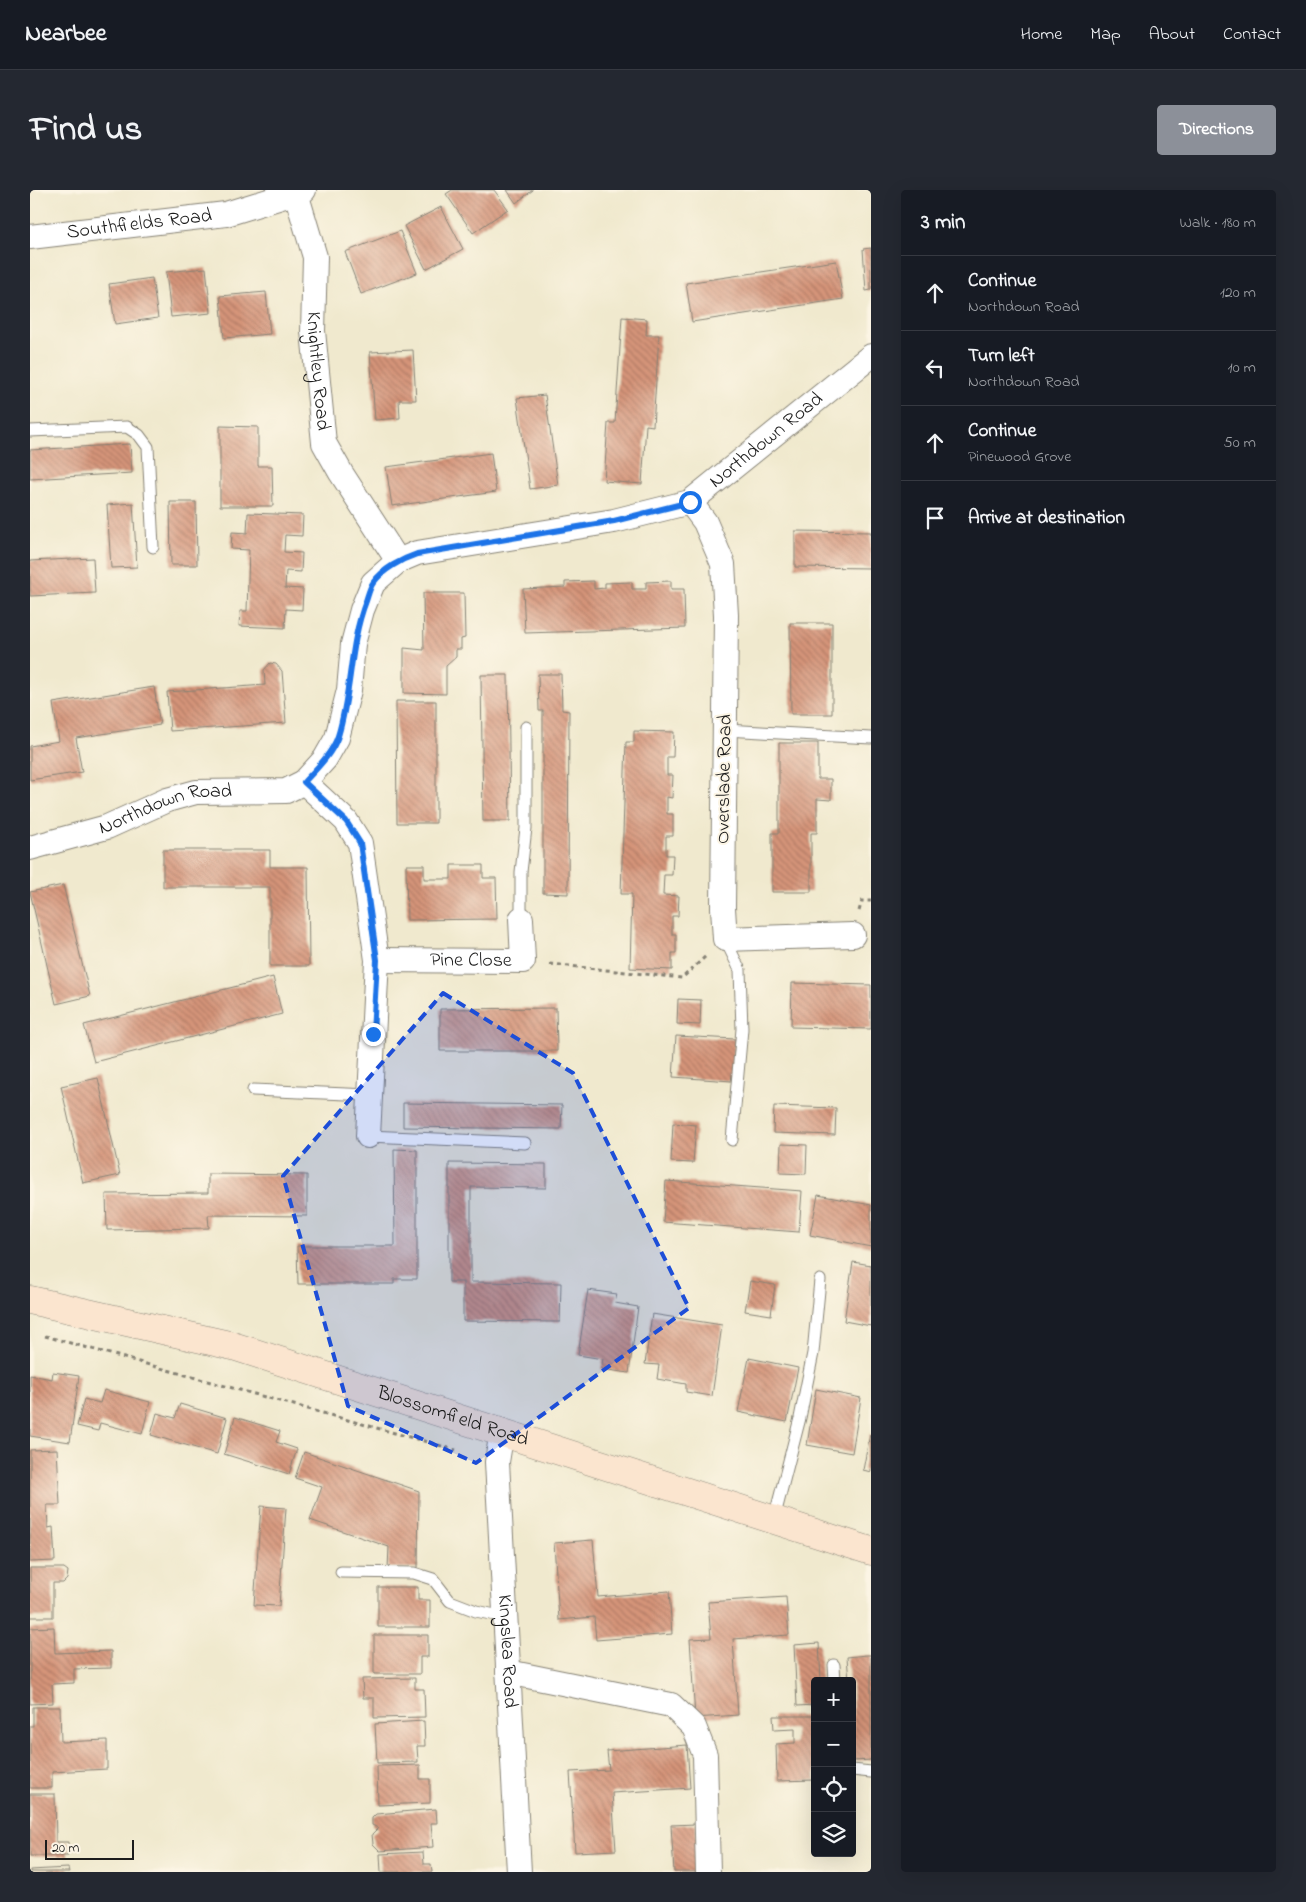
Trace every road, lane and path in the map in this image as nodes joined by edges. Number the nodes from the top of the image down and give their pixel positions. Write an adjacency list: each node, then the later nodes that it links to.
1 (294, 192): 2 (street, Southfields Road); 7 (street, Knightley Road)
2 (30, 237)
3 (871, 356): 5 (street, Northdown Road)
4 (30, 431): 6 (lane)
5 (690, 502): 7 (street, Northdown Road); 9 (street, Overslade Road)
6 (153, 547)
7 (398, 561): 11 (street, Northdown Road)
8 (526, 726): 13 (lane)
9 (726, 730): 10 (lane); 15 (street, Overslade Road)
10 (871, 738)
11 (304, 782): 12 (street, Northdown Road); 16 (street)
12 (30, 848)
13 (521, 919): 17 (street, Pine Close)
14 (853, 935): 15 (street)
15 (725, 939): 17 (path); 21 (lane)
16 (377, 960): 17 (street, Pine Close); 19 (street)
17 (523, 961)
18 (253, 1090): 19 (lane)
19 (370, 1095): 20 (street)
20 (368, 1136): 22 (lane)
21 (732, 1140)
22 (525, 1144)
23 (820, 1280): 28 (lane)
24 (30, 1300): 26 (main road, Blossomfield Road)
25 (40, 1334): 27 (path)
26 (502, 1431): 27 (street, Kingslea Road); 28 (main road, Blossomfield Road)
27 (497, 1462): 31 (street, Kingslea Road)
28 (774, 1520): 29 (main road, Blossomfield Road)
29 (871, 1551)
30 (341, 1572): 31 (lane)
31 (506, 1617): 33 (street, Kingslea Road)
32 (834, 1665): 34 (lane)
33 (508, 1672): 37 (street, Kingslea Road); 38 (street)
34 (835, 1677)
35 (856, 1770): 36 (lane)
36 (871, 1772)
37 (519, 1872)
38 (708, 1872)

